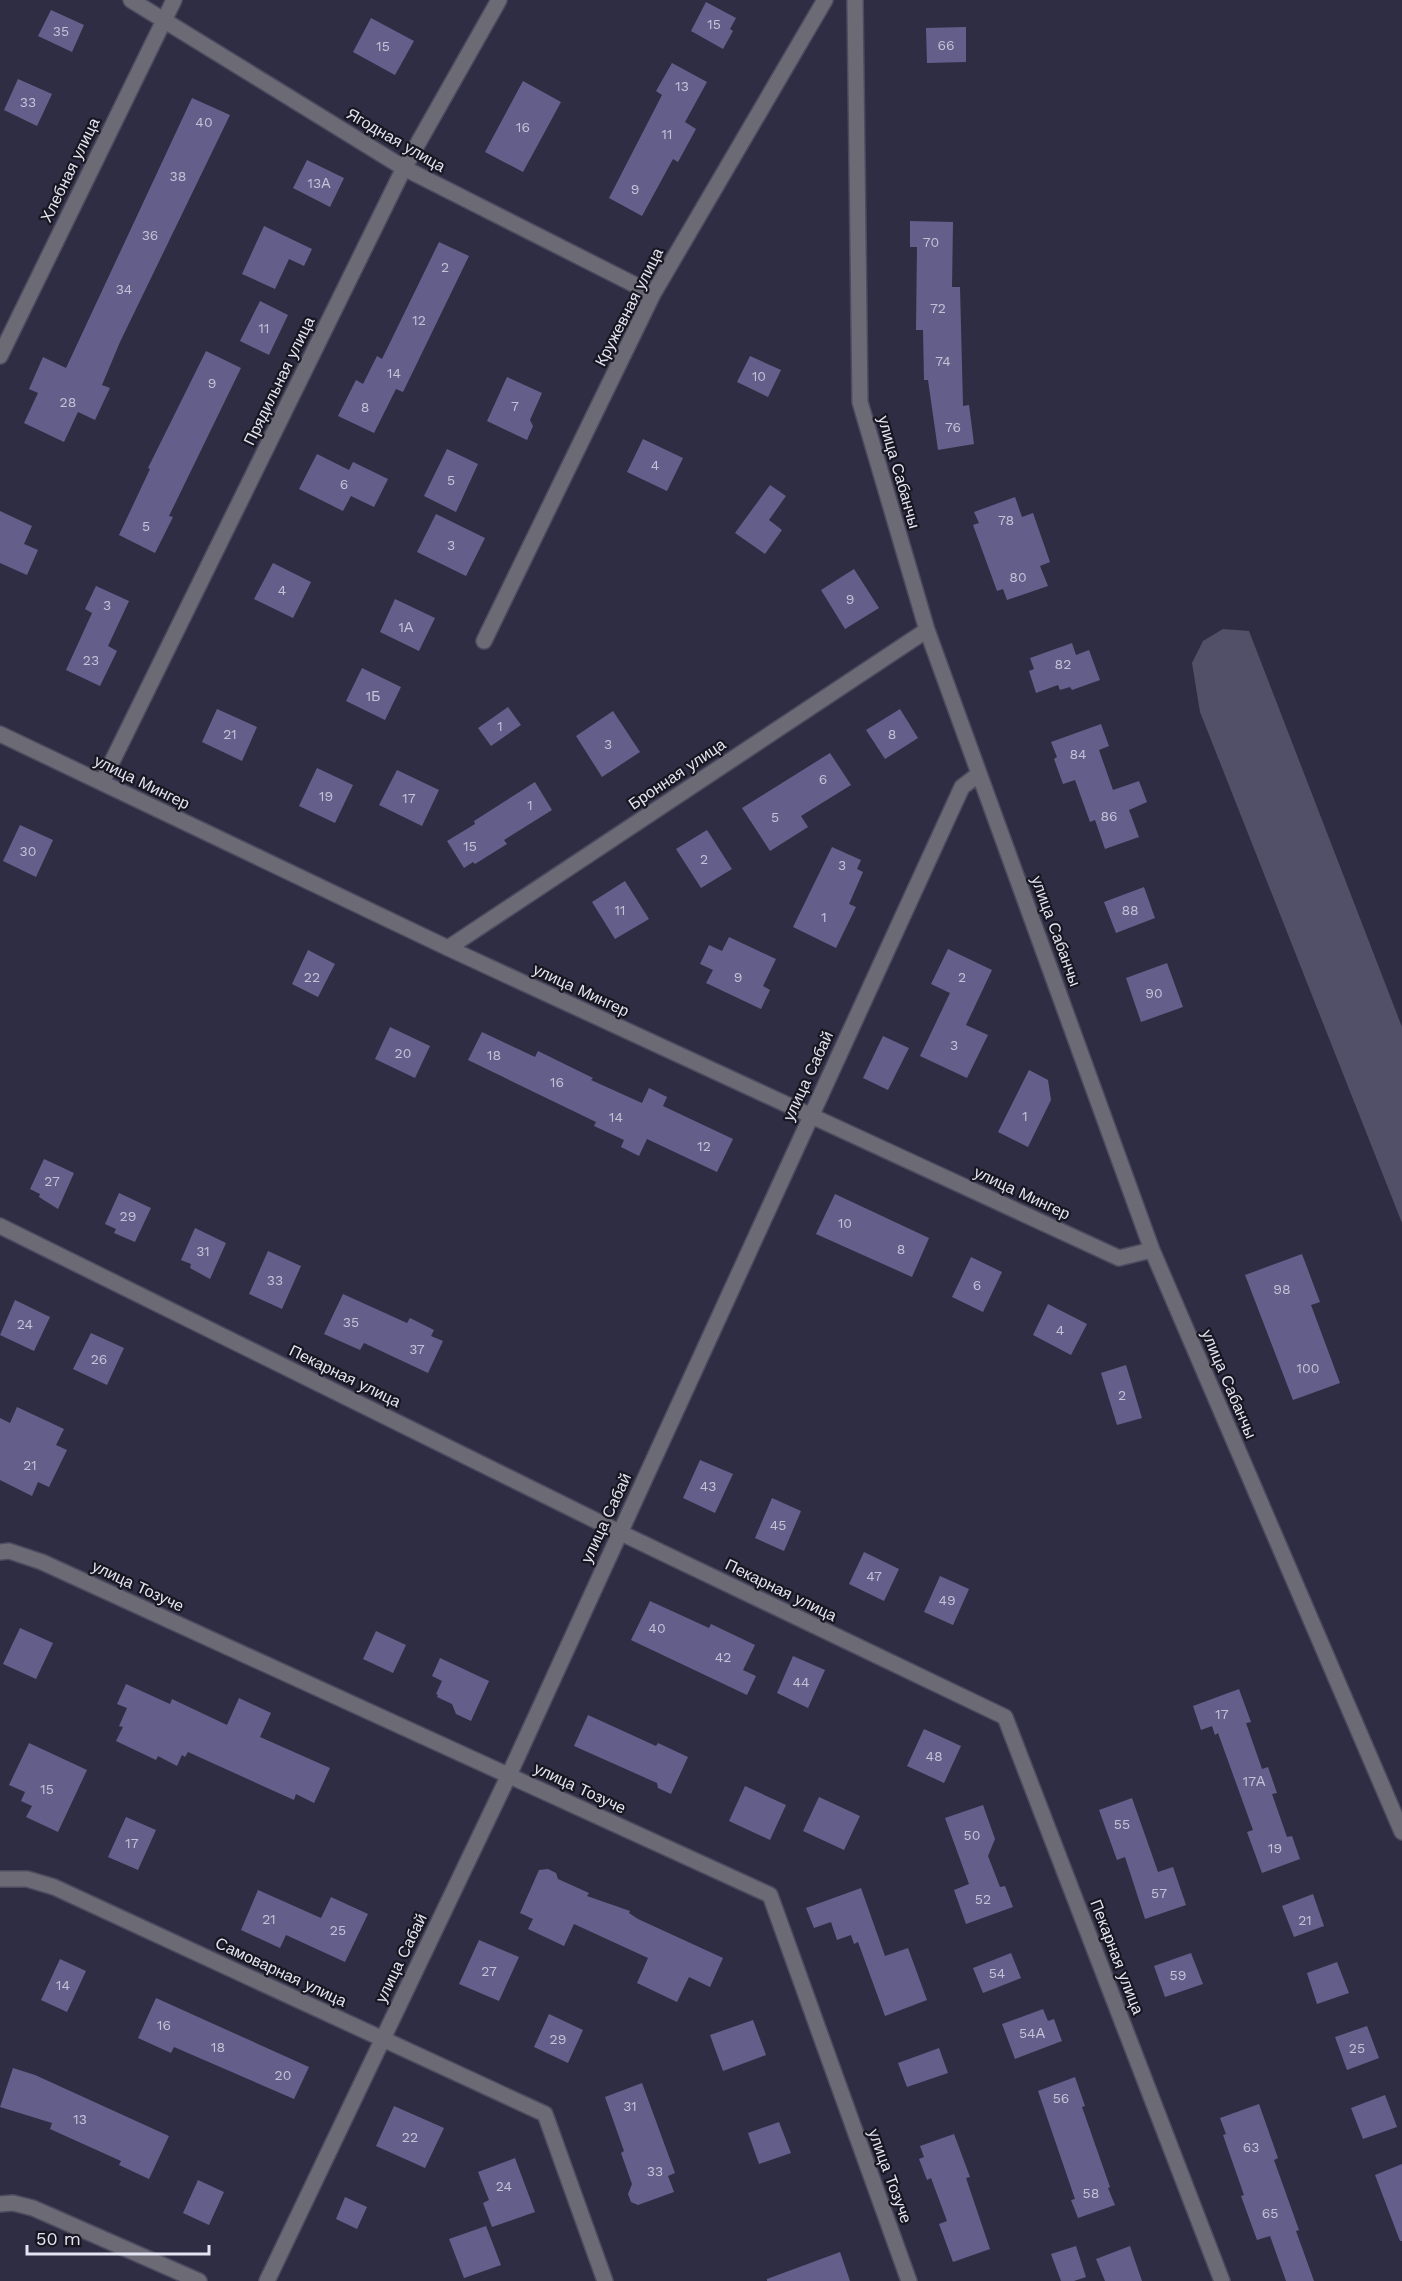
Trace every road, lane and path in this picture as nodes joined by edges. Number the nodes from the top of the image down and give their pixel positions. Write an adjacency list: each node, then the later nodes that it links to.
1 (131, 0): 6 (street, Ягодная улица)
2 (174, 0): 6 (street, Хлебная улица)
3 (499, 0): 7 (street, Прядильная улица)
4 (825, 0): 8 (street, Кружевная улица)
5 (855, 0): 10 (street, улица Сабанчы)
6 (164, 18): 7 (street, Ягодная улица); 9 (street, Хлебная улица)
7 (404, 168): 8 (street, Ягодная улица); 14 (street, Прядильная улица)
8 (653, 294): 11 (street, Кружевная улица)
9 (0, 356)
10 (927, 630): 13 (street, улица Сабанчы); 15 (street, Бронная улица)
11 (484, 641)
12 (0, 734): 14 (street, улица Мингер)
13 (980, 774): 16 (street, улица Сабай); 18 (street, улица Сабанчы)
14 (102, 783): 15 (street, улица Мингер)
15 (448, 948): 16 (street, улица Мингер)
16 (810, 1116): 18 (street, улица Мингер); 19 (street, улица Сабай)
17 (0, 1226): 19 (street, Пекарная улица)
18 (1152, 1250): 22 (street, улица Сабанчы)
19 (619, 1532): 21 (street, улица Сабай); 30 (street, Пекарная улица)
20 (0, 1552): 21 (street, улица Тозуче)
21 (509, 1775): 24 (street, улица Сабай); 29 (street, улица Тозуче)
22 (1402, 1832)
23 (0, 1880): 24 (street, Самоварная улица)
24 (383, 2039): 27 (street, улица Сабай); 28 (street, Самоварная улица)
25 (0, 2204): 26 (street)
26 (200, 2281)
27 (267, 2281)
28 (604, 2281)
29 (909, 2281)
30 (1222, 2281)

